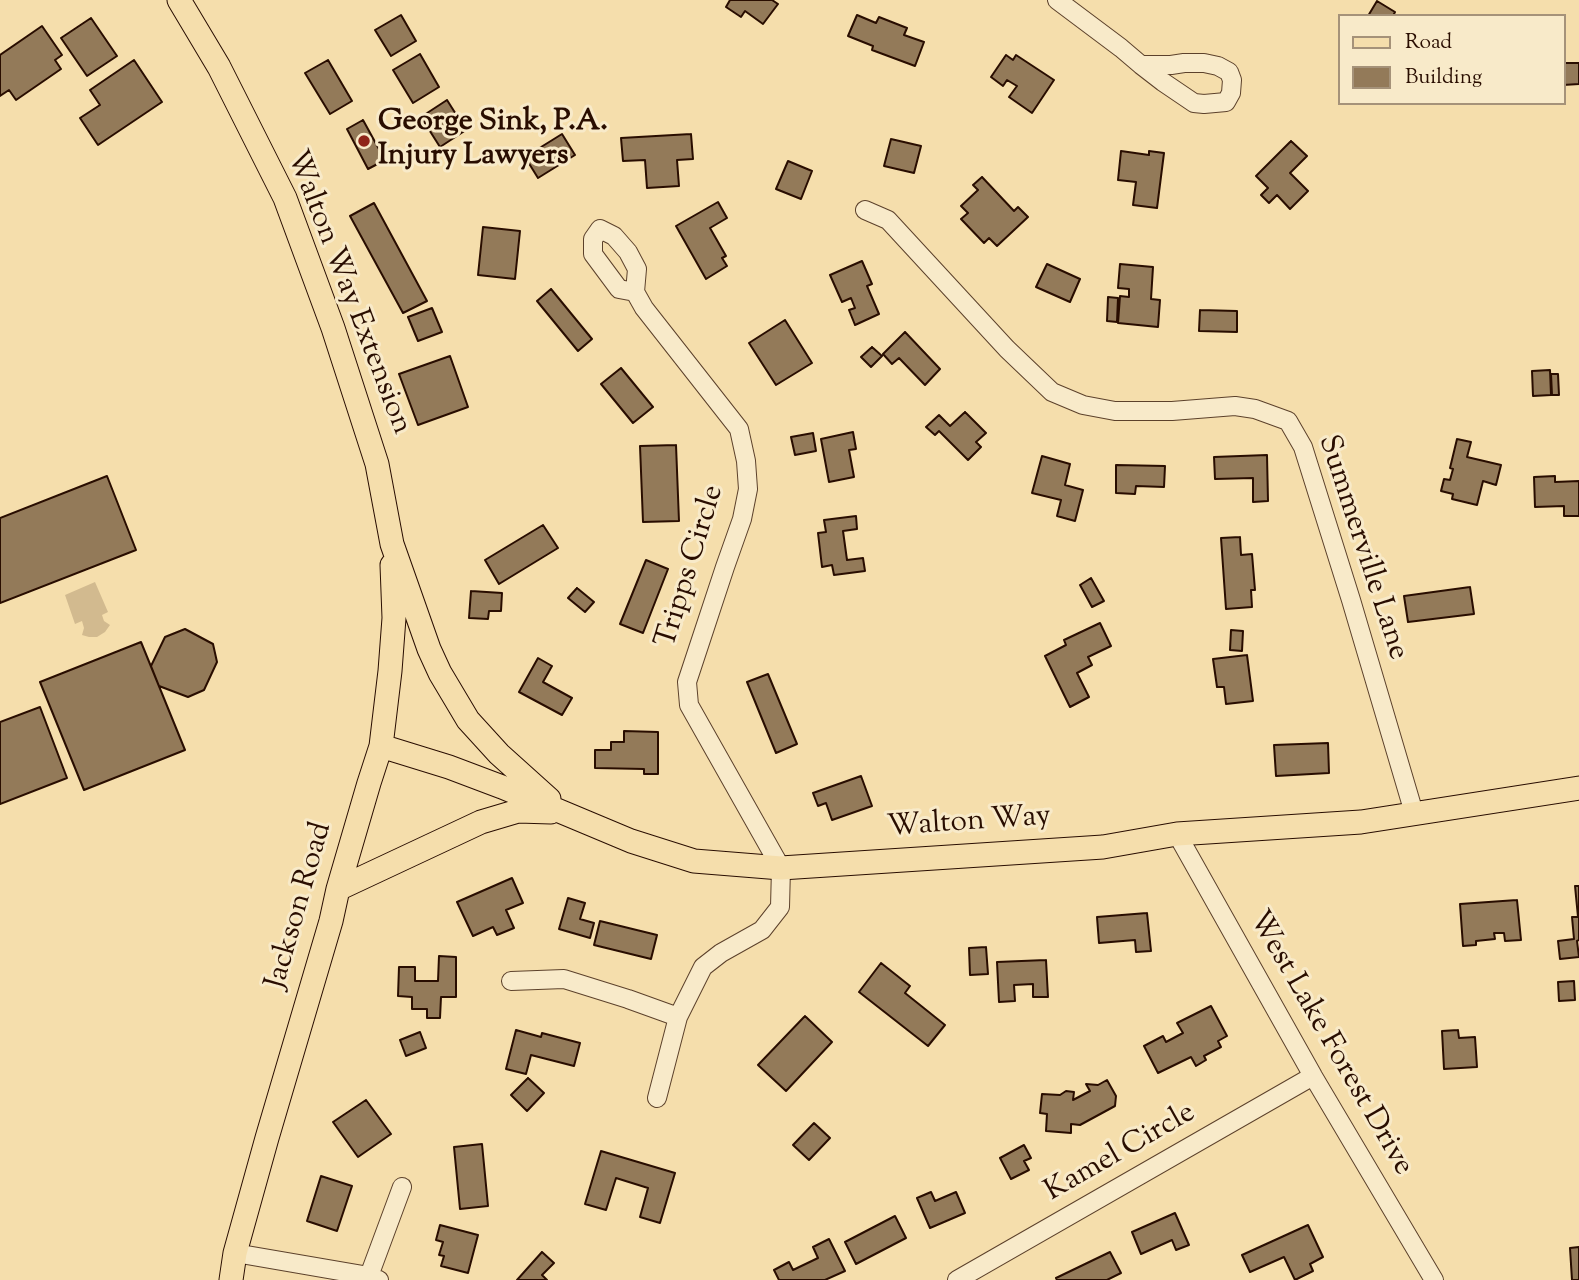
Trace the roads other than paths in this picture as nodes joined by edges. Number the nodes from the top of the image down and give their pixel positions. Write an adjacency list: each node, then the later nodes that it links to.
1 (179, 0): 6 (main road, Walton Way Extension)
2 (1057, 0): 3 (street)
3 (1141, 65): 3 (street)
4 (865, 210): 10 (street, Summerville Lane)
5 (635, 292): 12 (street, Tripps Circle)
6 (392, 544): 7 (main road, Jackson Road); 9 (main road)
7 (381, 746): 9 (main road, Walton Way); 13 (main road, Jackson Road)
8 (1579, 788): 10 (main road, Walton Way)
9 (564, 813): 12 (main road, Walton Way); 13 (main road)
10 (1414, 813): 11 (main road, Walton Way)
11 (1177, 834): 12 (main road, Walton Way); 16 (street, West Lake Forest Drive)
12 (781, 868): 15 (street)
13 (338, 889): 19 (main road, Jackson Road)
14 (511, 981): 15 (street)
15 (678, 1017): 17 (street)
16 (1313, 1076): 22 (street, Kamel Circle); 23 (street, West Lake Forest Drive)
17 (657, 1098)
18 (402, 1187): 20 (street)
19 (235, 1253): 20 (street); 21 (main road, Jackson Road)
20 (374, 1278)
21 (230, 1280)
22 (957, 1280)
23 (1434, 1280)

